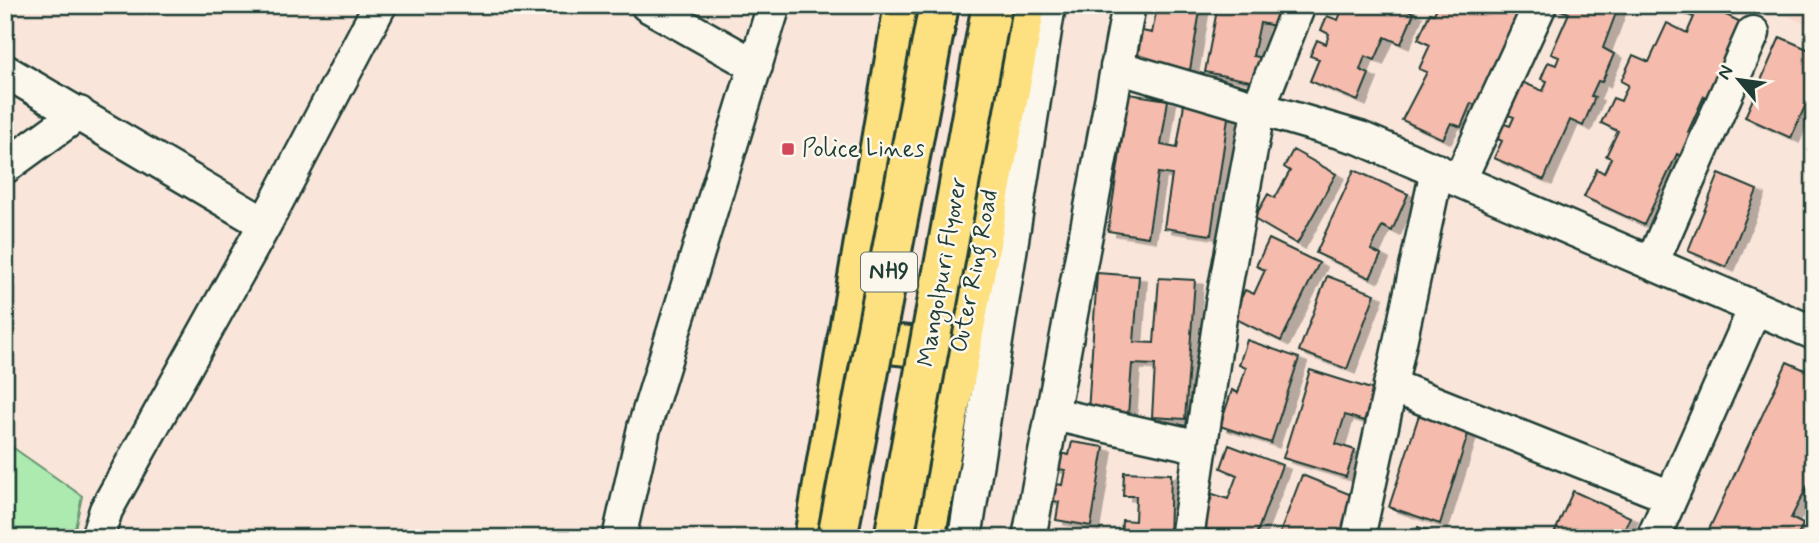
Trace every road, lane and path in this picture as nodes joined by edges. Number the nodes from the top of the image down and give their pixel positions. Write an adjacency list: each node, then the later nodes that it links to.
1 (380, 5): 20 (street)
2 (647, 5): 13 (street)
3 (774, 5): 13 (street)
4 (904, 5): 24 (main road)
5 (939, 5): 33 (main road, NH9, bridge)
6 (992, 5): 34 (main road, Mangolpuri Flyover / NH9, bridge)
7 (1026, 5): 25 (main road, Outer Ring Road)
8 (1049, 5): 36 (street)
9 (1129, 5): 14 (street)
10 (1299, 5): 16 (street)
11 (1540, 5): 19 (street)
12 (1753, 33): 21 (street)
13 (756, 66): 31 (street)
14 (1117, 67): 16 (street); 27 (street)
15 (5, 71): 17 (street)
16 (1258, 107): 19 (street); 28 (street)
17 (79, 113): 18 (street); 20 (street)
18 (5, 167)
19 (1449, 175): 21 (street); 26 (street)
20 (265, 224): 30 (street)
21 (1651, 263): 22 (street)
22 (1755, 308): 23 (street); 29 (street)
23 (1814, 333)
24 (847, 340): 25 (main road); 32 (main road)
25 (960, 351): 35 (main road, Outer Ring Road)
26 (1390, 385): 29 (street); 39 (street)
27 (1053, 414): 28 (street); 37 (street)
28 (1201, 447): 38 (street)
29 (1671, 497): 40 (street)
30 (97, 538)
31 (619, 538)
32 (814, 538)
33 (837, 538)
34 (894, 538)
35 (925, 538)
36 (965, 538)
37 (1029, 538)
38 (1187, 538)
39 (1358, 538)
40 (1653, 538)

